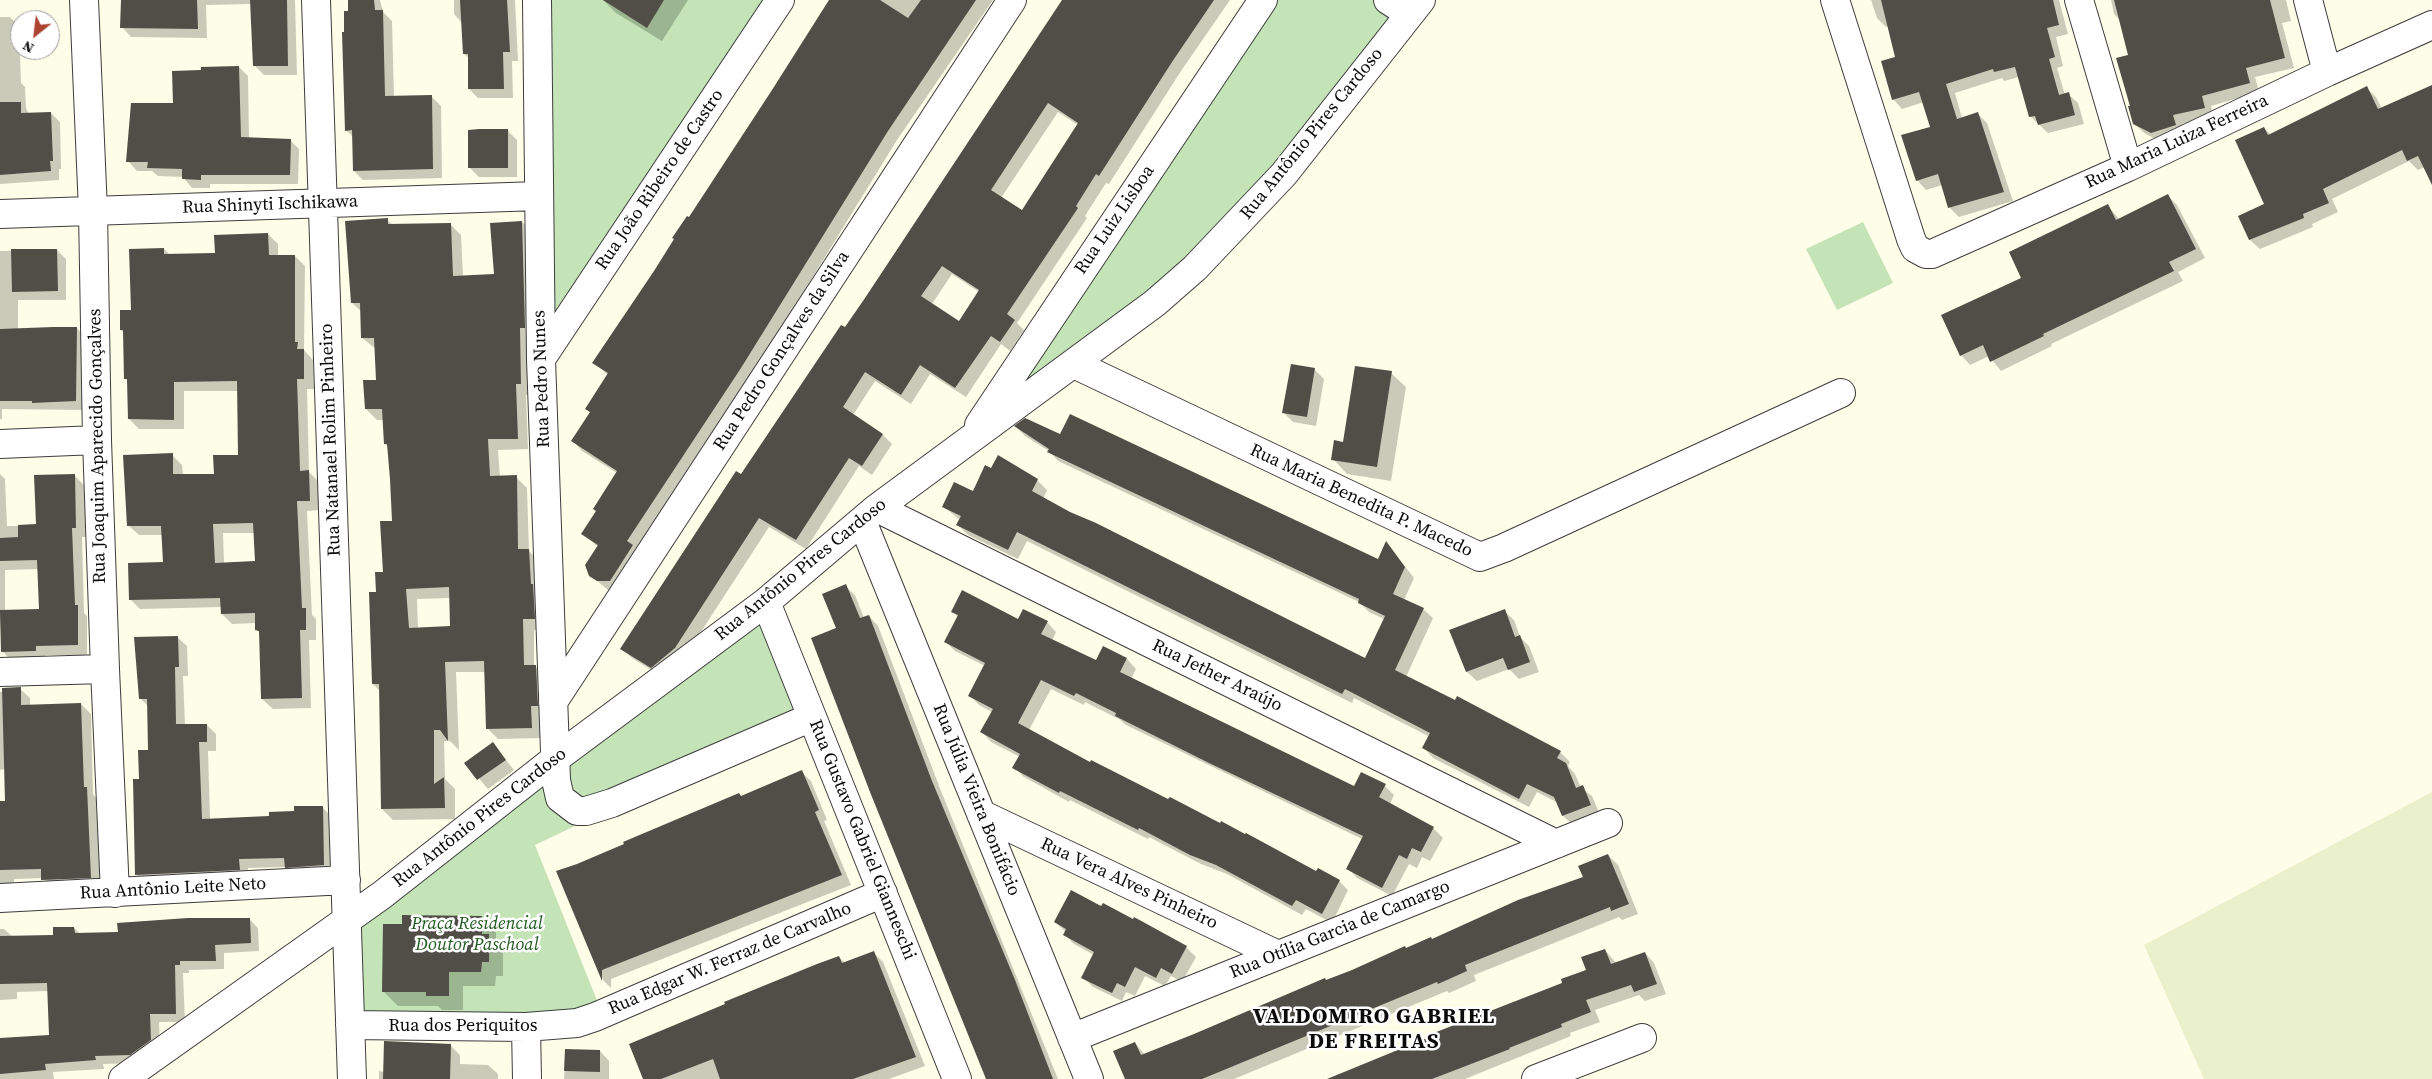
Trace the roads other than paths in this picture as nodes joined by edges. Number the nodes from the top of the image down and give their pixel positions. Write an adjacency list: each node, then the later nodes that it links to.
1 (84, 0): 16 (street, Rua Joaquim Aparecido Gonçalves)
2 (316, 0): 15 (street, Rua Natanael Rolim Pinheiro)
3 (537, 0): 14 (street, Rua Pedro Nunes)
4 (780, 0): 18 (street, Rua João Ribeiro de Castro)
5 (1012, 0): 28 (street, Rua Pedro Gonçalves da Silva)
6 (1262, 0): 22 (street, Rua Luiz Lisboa)
7 (1835, 0): 13 (street, Rua Maria Luiza Ferreira)
8 (2079, 0): 13 (street)
9 (2308, 0): 12 (street)
10 (1406, 5): 19 (street, Rua Antônio Pires Cardoso)
11 (2432, 25): 12 (street, Rua Maria Luiza Ferreira)
12 (2327, 72): 13 (street, Rua Maria Luiza Ferreira)
13 (2128, 167)
14 (539, 196): 15 (street, Rua Shinyti Ischikawa); 18 (street, Rua Pedro Nunes)
15 (323, 203): 16 (street, Rua Shinyti Ischikawa); 34 (street, Rua Natanael Rolim Pinheiro)
16 (93, 211): 17 (street, Rua Shinyti Ischikawa); 21 (street, Rua Joaquim Aparecido Gonçalves)
17 (0, 214)
18 (541, 360): 28 (street, Rua Pedro Nunes)
19 (1074, 364): 20 (street, Rua Maria Benedita P. Macedo); 22 (street, Rua Antônio Pires Cardoso)
20 (1840, 393)
21 (97, 440): 23 (street); 26 (street, Rua Joaquim Aparecido Gonçalves)
22 (968, 441): 24 (street, Rua Antônio Pires Cardoso)
23 (0, 444)
24 (870, 515): 25 (street, Rua Antônio Pires Cardoso); 31 (street, Rua Júlia Vieira Bonifácio); 33 (street, Rua Jether Araújo)
25 (766, 602): 29 (street, Rua Gustavo Gabriel Gianneschi); 30 (street, Rua Antônio Pires Cardoso)
26 (105, 669): 27 (street); 35 (street, Rua Joaquim Aparecido Gonçalves)
27 (0, 672)
28 (553, 702): 30 (street, Rua Pedro Nunes)
29 (812, 717): 30 (street, Rua Pedro Nunes); 36 (street, Rua Gustavo Gabriel Gianneschi)
30 (555, 759): 38 (street, Rua Antônio Pires Cardoso)
31 (981, 814): 39 (street, Rua Vera Alves Pinheiro); 43 (street, Rua Júlia Vieira Bonifácio)
32 (1608, 824): 33 (street, Rua Otília Garcia de Camargo)
33 (1556, 844): 39 (street, Rua Otília Garcia de Camargo)
34 (346, 880): 35 (street, Rua Antônio Leite Neto); 38 (street, Rua Natanael Rolim Pinheiro)
35 (115, 893): 37 (street, Rua Antônio Leite Neto)
36 (883, 893): 40 (street, Rua Edgar W. Ferraz de Carvalho); 45 (street, Rua Gustavo Gabriel Gianneschi)
37 (0, 898)
38 (348, 919): 41 (street, Rua Natanael Rolim Pinheiro); 46 (street, Rua Antônio Pires Cardoso)
39 (1278, 955): 43 (street, Rua Otília Garcia de Camargo)
40 (577, 1023): 42 (street, Rua dos Periquitos)
41 (350, 1025): 42 (street, Rua dos Periquitos); 47 (street, Rua Natanael Rolim Pinheiro)
42 (526, 1027): 48 (street)
43 (1072, 1038): 49 (street, Rua Júlia Vieira Bonifácio)
44 (1642, 1038): 50 (street)
45 (952, 1077)
46 (123, 1079)
47 (352, 1079)
48 (527, 1079)
49 (1089, 1079)
50 (1536, 1079)

